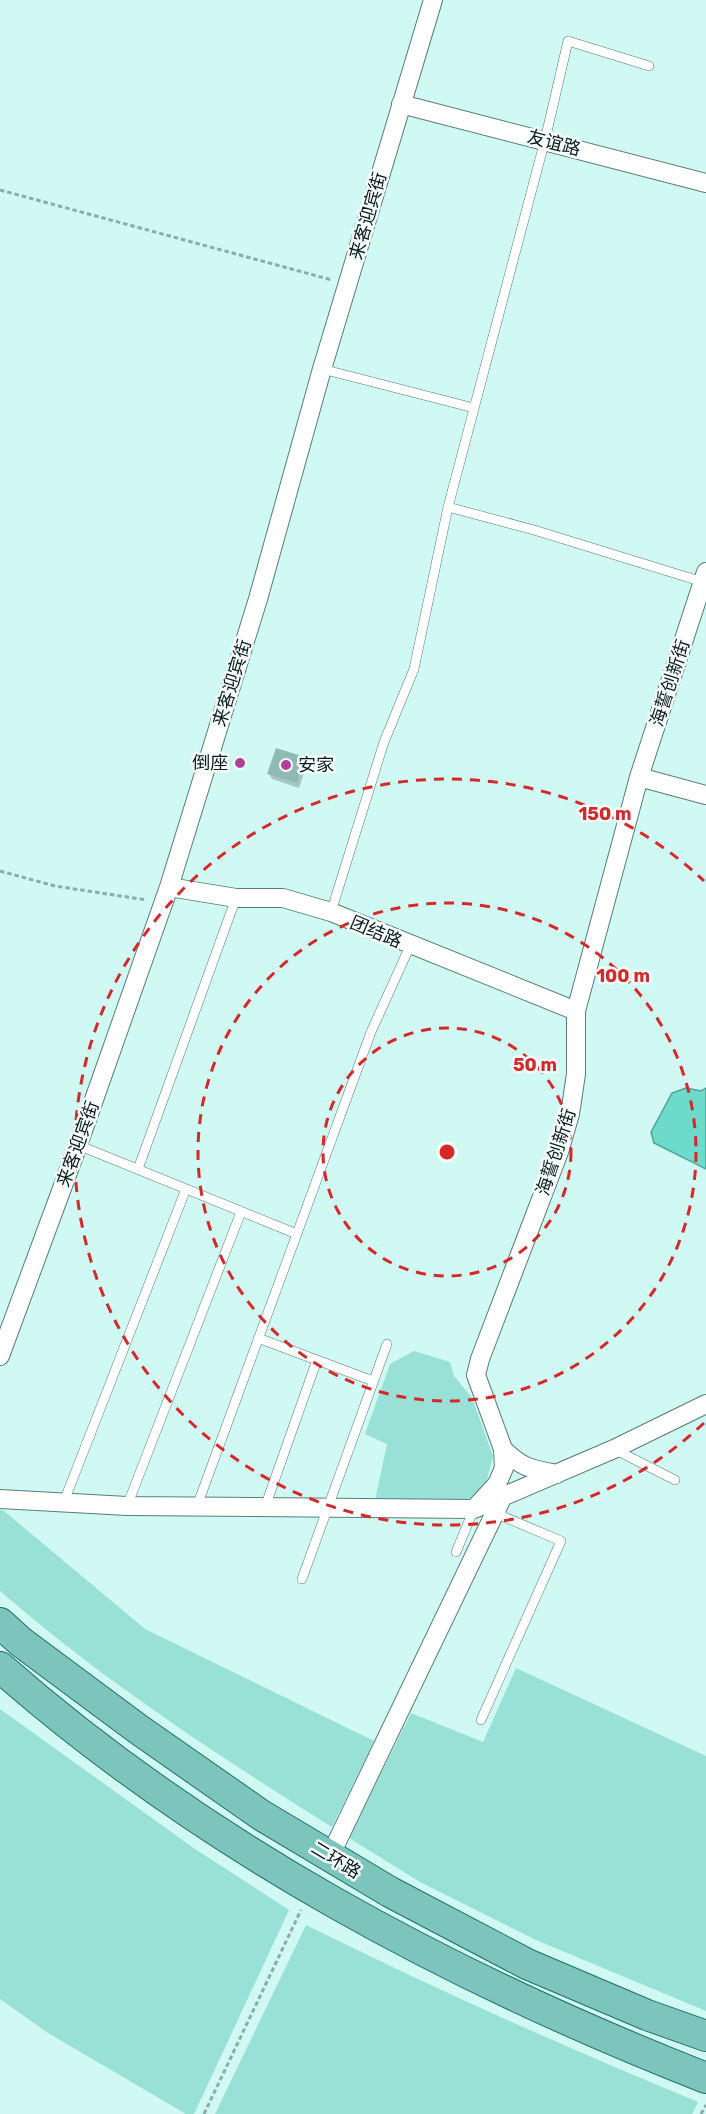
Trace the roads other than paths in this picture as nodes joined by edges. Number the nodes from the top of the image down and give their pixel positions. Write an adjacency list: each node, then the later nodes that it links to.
1 (433, 0): 3 (street, 来客迎宾街)
2 (649, 66): 4 (lane)
3 (401, 104): 4 (street, 友谊路); 6 (street, 来客迎宾街)
4 (545, 141): 5 (street, 友谊路); 7 (lane)
5 (706, 183)
6 (322, 369): 7 (lane); 12 (street, 来客迎宾街)
7 (474, 408): 8 (lane)
8 (448, 507): 9 (lane); 14 (lane)
9 (704, 577): 10 (street, 海誓创新街)
10 (639, 777): 11 (street); 16 (street, 海誓创新街)
11 (706, 795)
12 (166, 895): 13 (street, 团结路); 17 (street, 来客迎宾街)
13 (236, 898): 14 (street, 团结路); 18 (lane)
14 (331, 912): 15 (street, 团结路)
15 (410, 945): 16 (street, 团结路); 21 (lane)
16 (576, 1011): 28 (street, 海誓创新街)
17 (78, 1144): 18 (lane); 24 (street, 来客迎宾街)
18 (138, 1169): 19 (lane)
19 (186, 1189): 20 (lane); 33 (lane)
20 (241, 1212): 21 (lane); 35 (lane)
21 (297, 1234): 22 (lane)
22 (258, 1338): 25 (lane); 36 (lane)
23 (387, 1344): 26 (lane)
24 (0, 1356)
25 (317, 1360): 26 (lane); 37 (lane)
26 (373, 1381): 38 (lane)
27 (706, 1404): 29 (street)
28 (503, 1449): 30 (street); 39 (street, 海誓创新街)
29 (614, 1449): 30 (street); 31 (lane)
30 (557, 1474): 34 (street)
31 (675, 1480)
32 (0, 1499): 33 (street)
33 (63, 1503): 35 (street)
34 (499, 1504): 39 (street); 44 (lane); 45 (street)
35 (127, 1506): 36 (street)
36 (196, 1506): 37 (street)
37 (265, 1507): 38 (street)
38 (328, 1509): 39 (street); 41 (lane)
39 (474, 1509): 40 (lane)
40 (456, 1552)
41 (302, 1579)
42 (0, 1623): 45 (main road, 二环路)
43 (0, 1667): 47 (main road)
44 (481, 1720)
45 (330, 1856): 46 (main road, 二环路)
46 (706, 2036)
47 (706, 2078)

